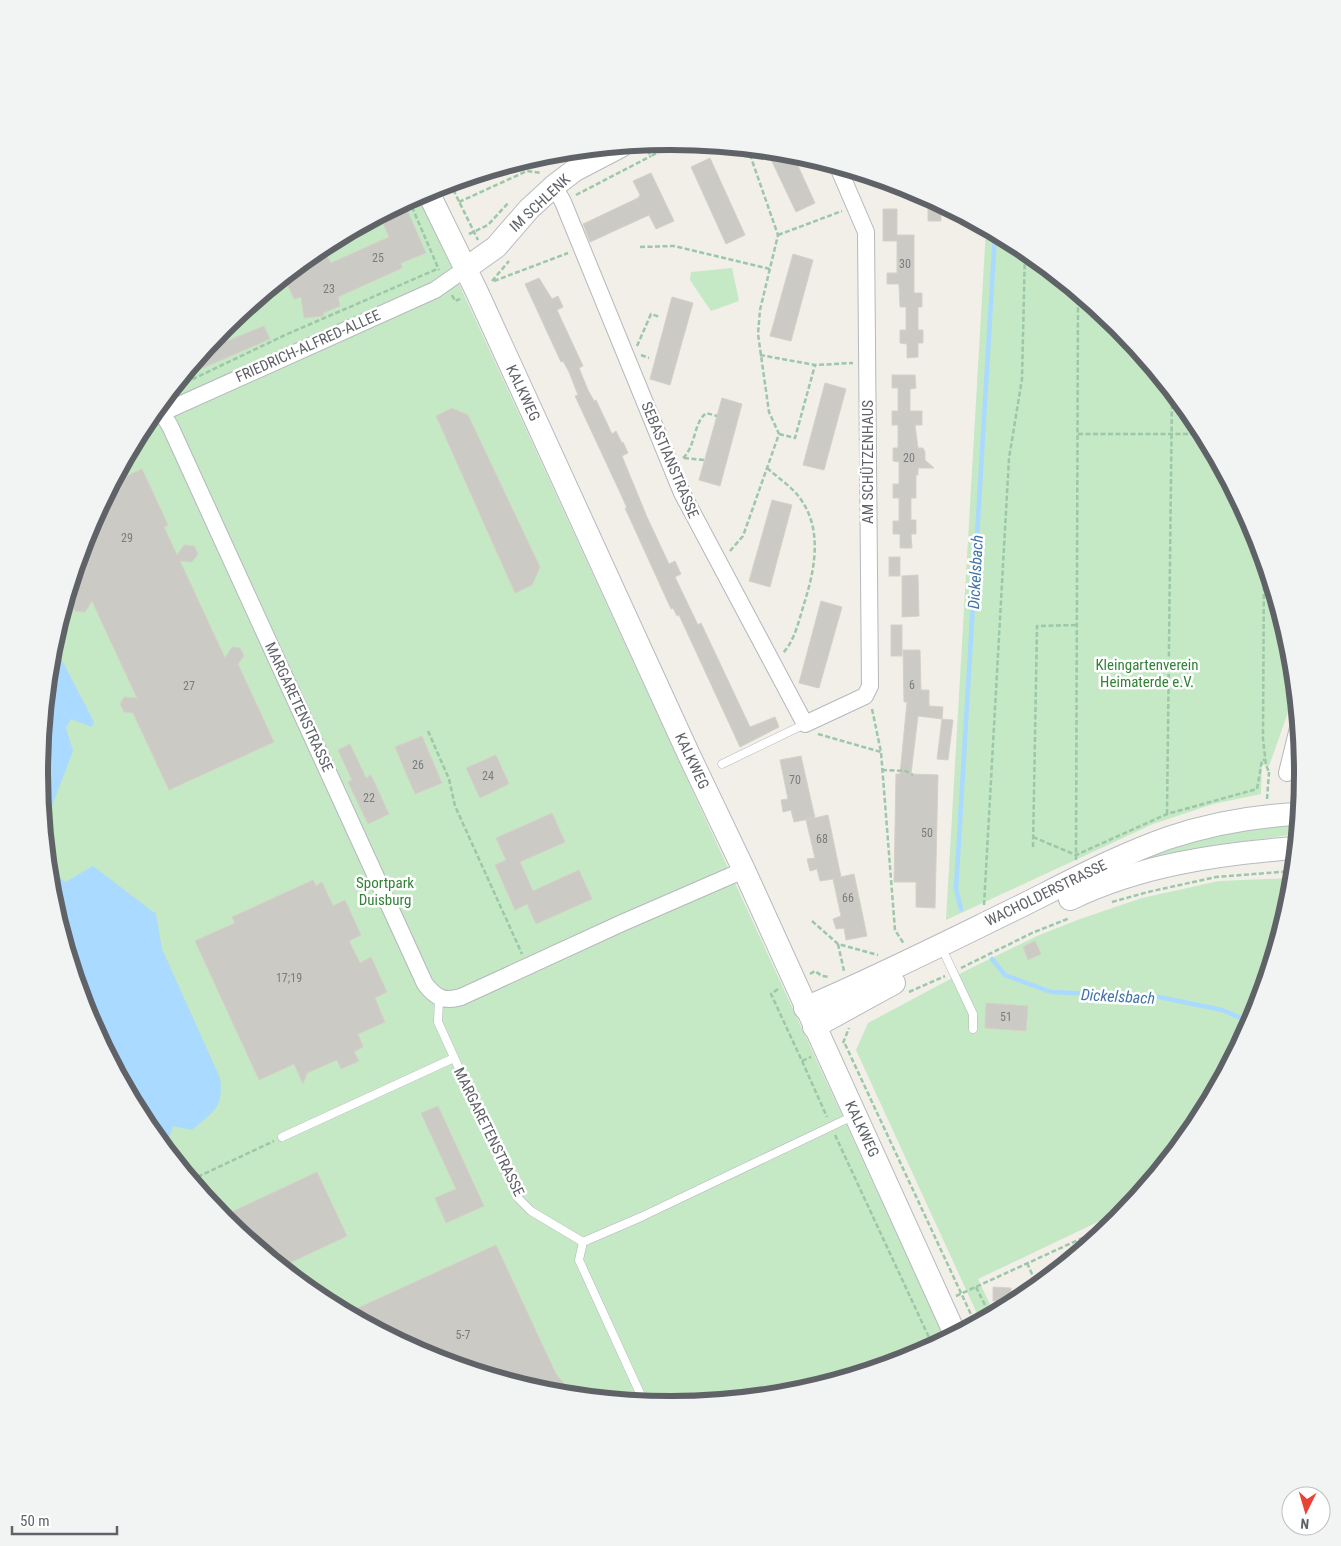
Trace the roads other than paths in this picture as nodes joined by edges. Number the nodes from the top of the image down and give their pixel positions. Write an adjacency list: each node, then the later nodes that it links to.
1 (608, 153): 3 (street, IM SCHLENK)
2 (841, 174): 8 (street, AM SCHÜTZENHAUS)
3 (549, 179): 5 (street, IM SCHLENK); 8 (street, SEBASTIANSTRASSE)
4 (431, 198): 5 (street, KALKWEG)
5 (465, 269): 6 (street, FRIEDRICH-ALFRED-ALLEE); 14 (street, KALKWEG)
6 (162, 413)
7 (158, 418): 16 (street, MARGARETENSTRASSE)
8 (805, 724): 10 (lane)
9 (1293, 749): 11 (street)
10 (722, 764)
11 (1287, 773)
12 (1292, 814): 17 (street, WACHOLDERSTRASSE)
13 (1289, 849): 15 (street, WACHOLDERSTRASSE)
14 (744, 870): 16 (street); 17 (street, KALKWEG)
15 (950, 965): 17 (street, WACHOLDERSTRASSE); 18 (lane)
16 (439, 999): 19 (lane, MARGARETENSTRASSE)
17 (810, 1017): 20 (street, KALKWEG)
18 (973, 1029)
19 (454, 1058): 21 (lane); 22 (lane, MARGARETENSTRASSE)
20 (856, 1115): 22 (lane); 23 (street, KALKWEG)
21 (282, 1137)
22 (583, 1242): 24 (lane)
23 (954, 1328)
24 (641, 1395)

